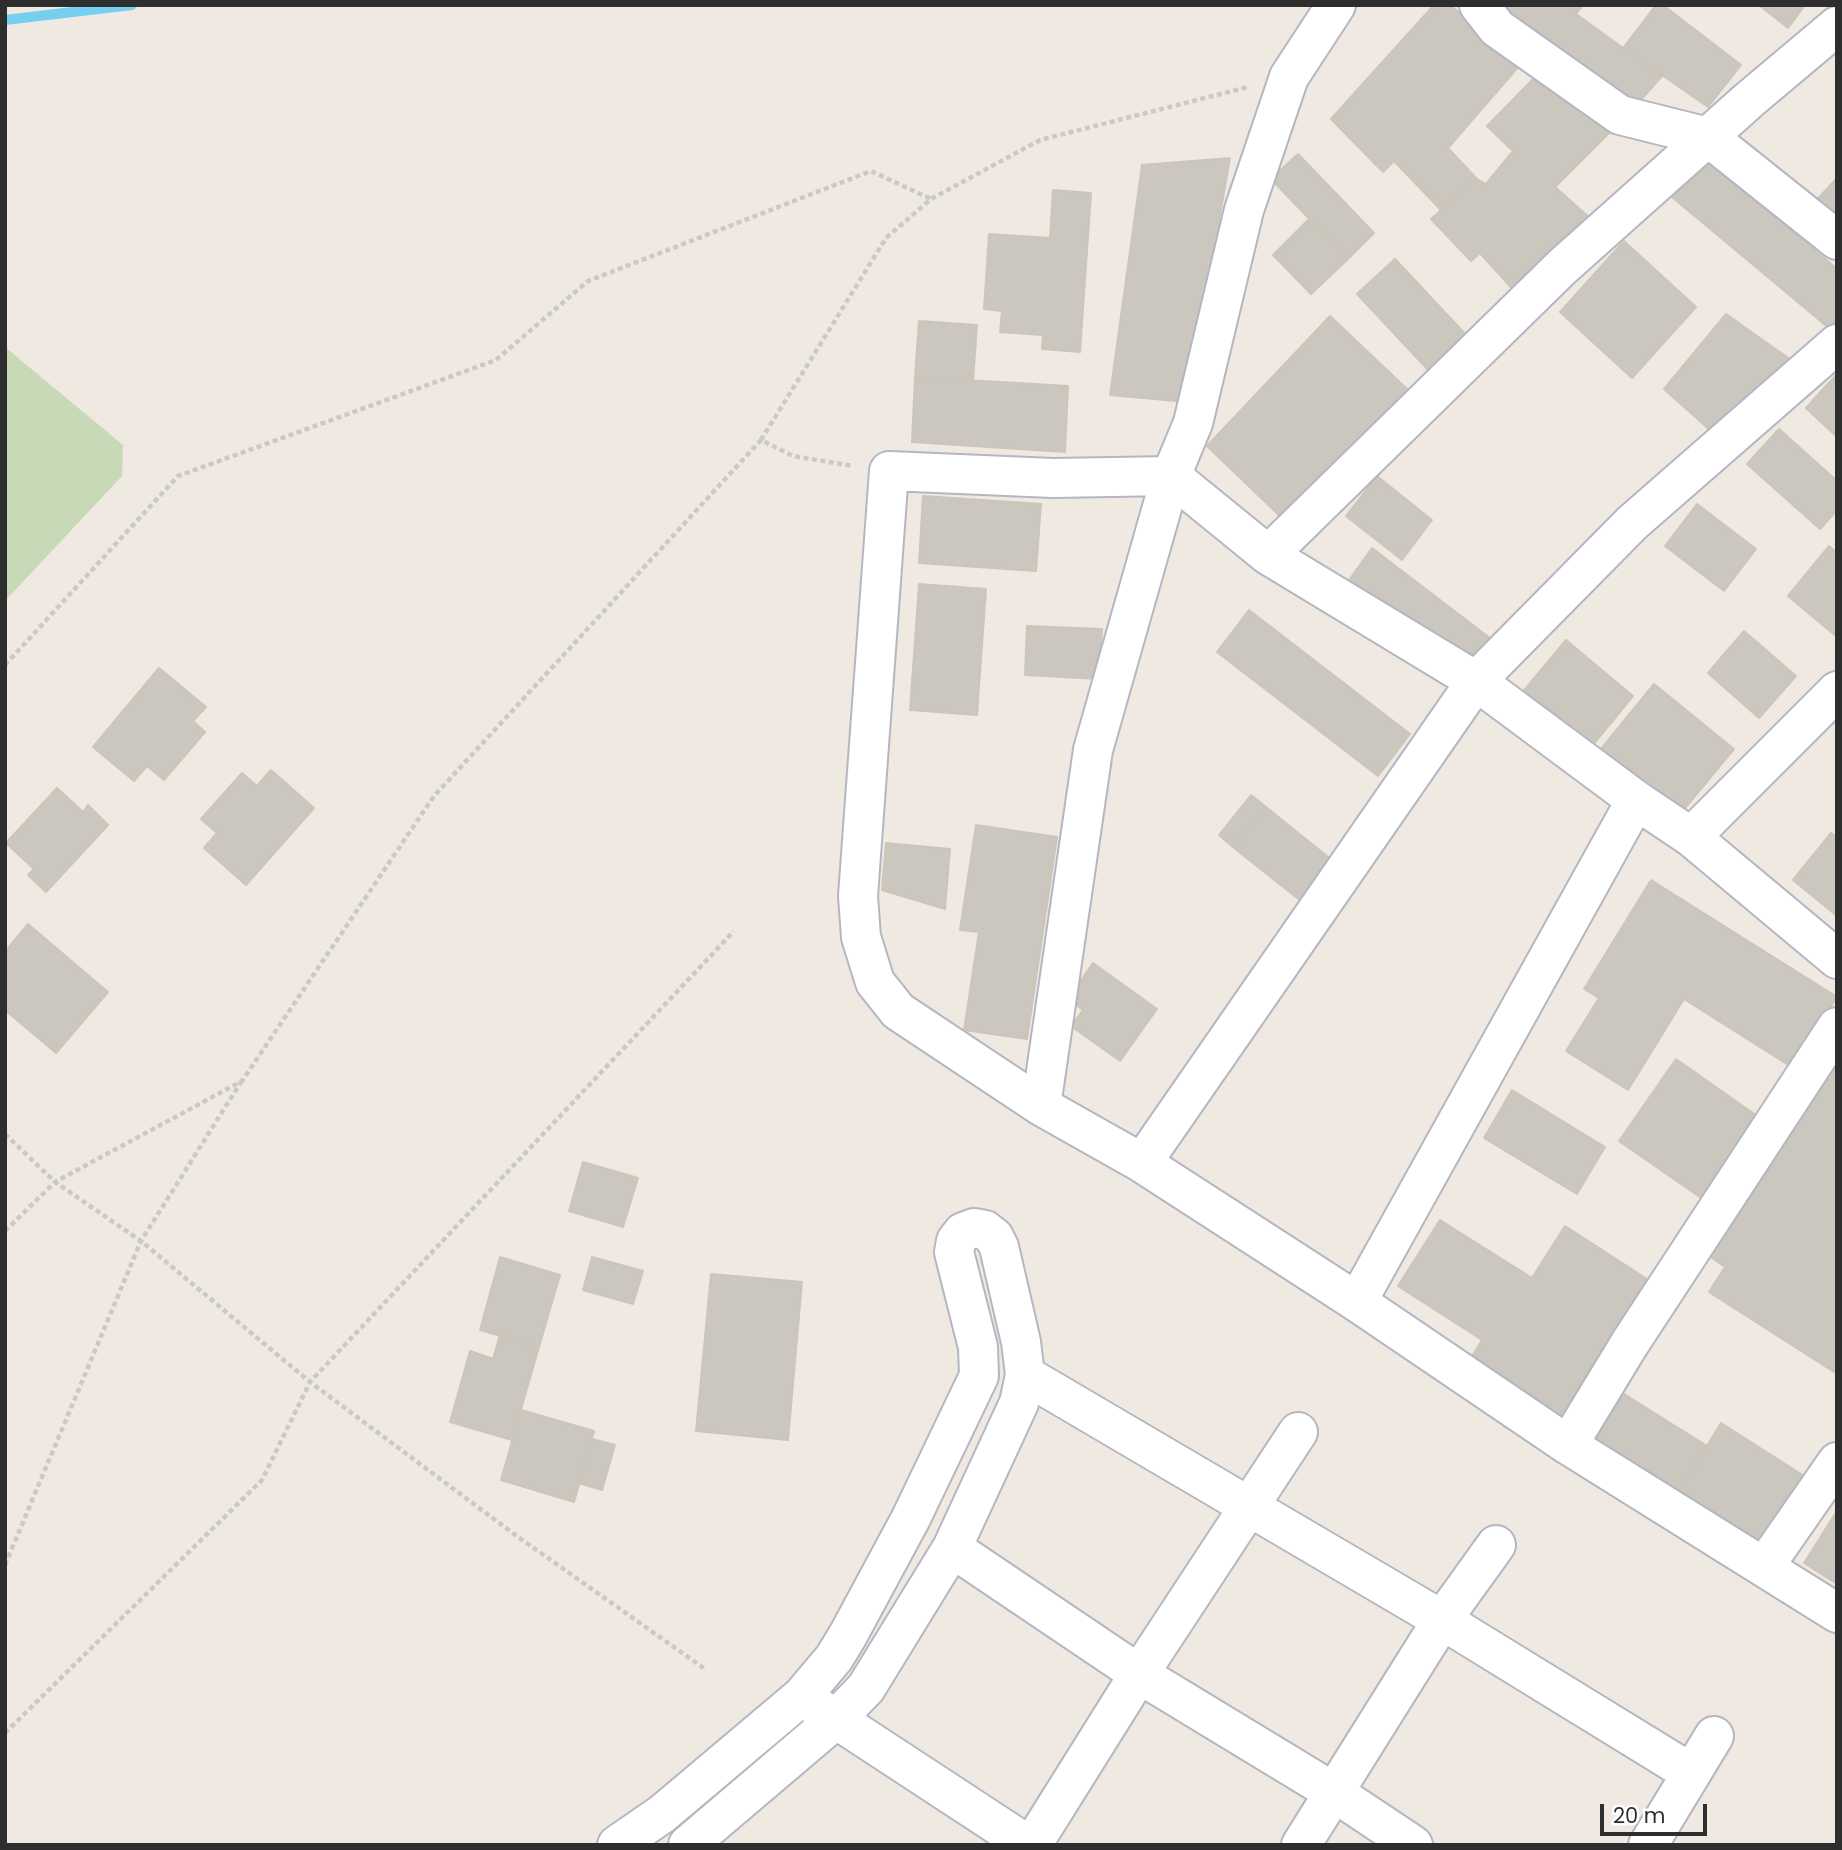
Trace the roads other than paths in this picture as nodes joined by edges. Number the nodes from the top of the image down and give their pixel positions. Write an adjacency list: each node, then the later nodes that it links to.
1 (1336, 5): 7 (street)
2 (1479, 5): 4 (street)
3 (1837, 26): 4 (street)
4 (1708, 137): 5 (street); 8 (street)
5 (1837, 240)
6 (1837, 344): 9 (street)
7 (1171, 476): 8 (street); 15 (street); 15 (street)
8 (1268, 555): 9 (street)
9 (1476, 681): 11 (street); 16 (street)
10 (1837, 691): 12 (street)
11 (1636, 800): 12 (street); 17 (street)
12 (1691, 837): 13 (street)
13 (1837, 959)
14 (1837, 1027): 20 (street)
15 (1041, 1106): 16 (street)
16 (1142, 1163): 17 (street)
17 (1357, 1302): 20 (street)
18 (1025, 1375): 22 (street); 24 (street); 29 (street)
19 (1298, 1432): 22 (street)
20 (1568, 1445): 25 (street)
21 (1837, 1462): 25 (street)
22 (1248, 1508): 27 (street); 28 (street)
23 (1496, 1545): 27 (street)
24 (952, 1548): 28 (street); 30 (street)
25 (1764, 1567): 26 (street)
26 (1837, 1613)
27 (1442, 1620): 32 (street); 33 (street)
28 (1139, 1674): 33 (street); 37 (street)
29 (802, 1696): 30 (street); 34 (street)
30 (835, 1720): 35 (street); 37 (street)
31 (1714, 1736): 32 (street)
32 (1691, 1773): 40 (street)
33 (1335, 1793): 38 (street); 39 (street)
34 (662, 1814): 35 (street); 36 (street)
35 (696, 1843)
36 (617, 1845)
37 (1030, 1845)
38 (1301, 1845)
39 (1413, 1845)
40 (1648, 1845)

